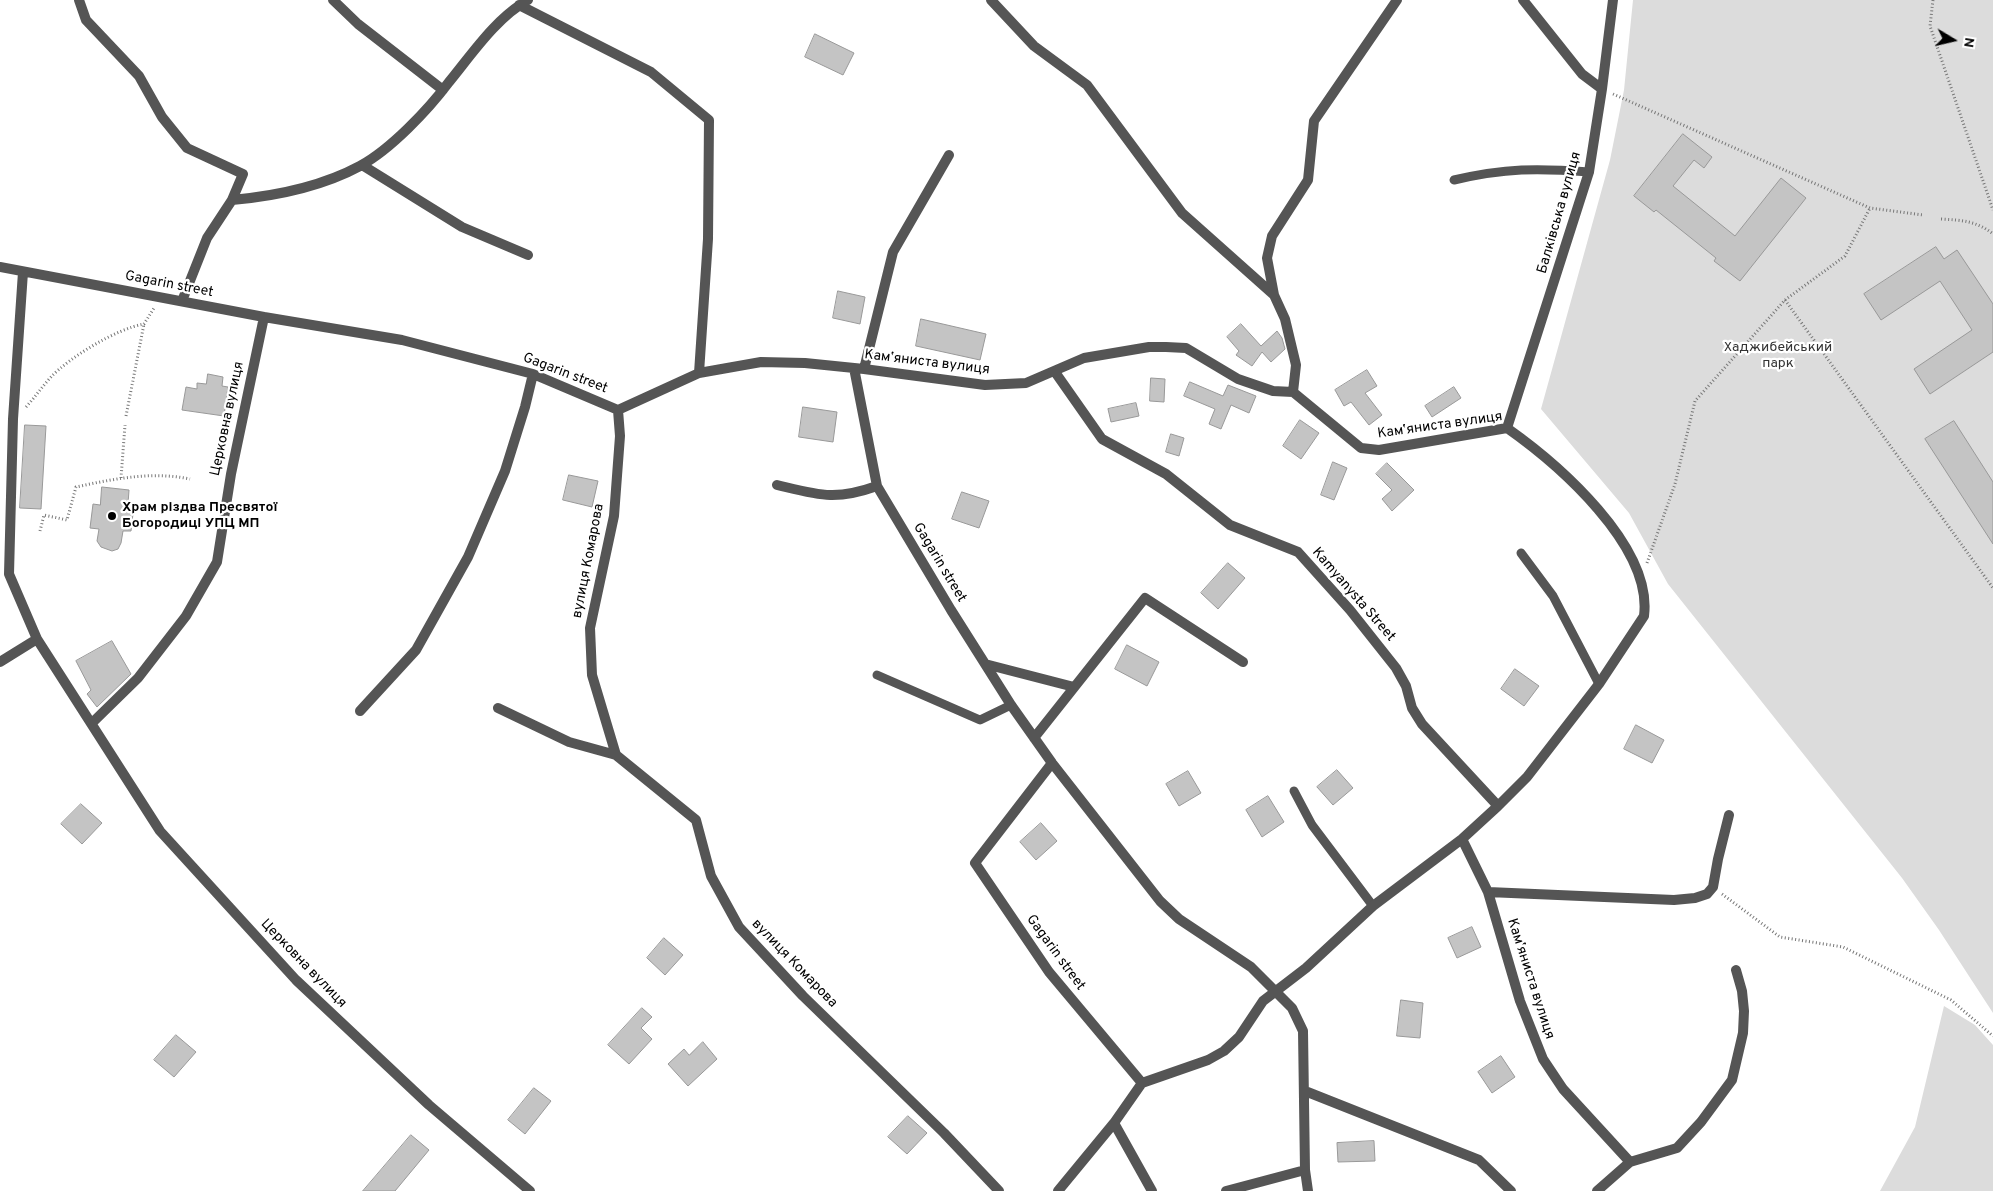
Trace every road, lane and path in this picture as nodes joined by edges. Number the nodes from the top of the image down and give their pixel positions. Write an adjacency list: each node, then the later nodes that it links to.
1 (79, 0): 15 (street)
2 (333, 0): 10 (street)
3 (990, 0): 24 (street)
4 (1397, 0): 24 (street)
5 (1523, 0): 9 (street)
6 (1613, 0): 9 (street, Балківська вулиця)
7 (1933, 0): 17 (path)
8 (524, 2): 10 (street); 32 (street)
9 (1602, 89): 13 (street, Балківська вулиця); 16 (path)
10 (443, 90): 12 (street)
11 (950, 155): 30 (street)
12 (362, 165): 15 (street); 21 (street)
13 (1589, 172): 14 (lane); 39 (street, Балківська вулиця)
14 (1454, 180)
15 (232, 200): 27 (street)
16 (1870, 208): 18 (path); 26 (path)
17 (1993, 210)
18 (1923, 215)
19 (1941, 219): 20 (path)
20 (1993, 234)
21 (528, 255)
22 (0, 267): 23 (street, Gagarin street)
23 (23, 272): 25 (street, Gagarin street); 37 (street, Церковна вулиця)
24 (1274, 295): 34 (street)
25 (160, 296): 27 (street, Gagarin street); 29 (path)
26 (1785, 300): 46 (path); 47 (path)
27 (182, 301): 28 (street, Gagarin street)
28 (264, 317): 33 (street, Gagarin street); 58 (street, Церковна вулиця)
29 (144, 324): 36 (path); 37 (path)
30 (859, 368): 31 (street, Камʼяниста вулиця); 32 (street, Gagarin street); 43 (street, Gagarin street)
31 (1055, 372): 34 (street, Камʼяниста вулиця); 63 (street, Kamyanysta Street)
32 (699, 373): 35 (street, Gagarin street)
33 (532, 374): 35 (street, Gagarin street); 57 (street)
34 (1293, 392): 39 (street, Камʼяниста вулиця)
35 (618, 410): 60 (street, вулиця Комарова)
36 (126, 416)
37 (13, 419): 48 (street, Церковна вулиця)
38 (125, 425): 40 (path)
39 (1507, 428): 46 (street, Камʼяниста вулиця)
40 (121, 478): 41 (path); 44 (path)
41 (190, 479)
42 (777, 485): 43 (street)
43 (877, 486): 51 (street, Gagarin street)
44 (40, 530)
45 (1522, 553): 53 (lane)
46 (1641, 580): 53 (street, Камʼяниста вулиця)
47 (1993, 588)
48 (37, 639): 49 (street); 58 (street, Церковна вулиця)
49 (0, 662)
50 (1243, 662): 54 (street)
51 (985, 664): 54 (street); 55 (street, Gagarin street)
52 (877, 675): 55 (lane)
53 (1599, 684): 63 (street, Камʼяниста вулиця)
54 (1074, 688): 59 (street)
55 (1011, 704): 59 (street, Gagarin street)
56 (498, 708): 60 (street)
57 (360, 711)
58 (92, 723): 77 (street, Церковна вулиця)
59 (1034, 738): 61 (street, Gagarin street)
60 (616, 755): 78 (street, вулиця Комарова)
61 (1052, 763): 70 (street, Gagarin street); 72 (street, Gagarin street)
62 (1294, 791): 68 (lane)
63 (1498, 806): 65 (street, Камʼяниста вулиця)
64 (1729, 815): 66 (street)
65 (1462, 839): 67 (street, Камʼяниста вулиця); 68 (street, Камʼяниста вулиця)
66 (1713, 887): 67 (street); 71 (path)
67 (1488, 892): 75 (street, Камʼяниста вулиця)
68 (1373, 906): 70 (street)
69 (1736, 970): 75 (street)
70 (1276, 991): 72 (street); 73 (street, Gagarin street)
71 (1993, 1036)
72 (1142, 1083): 74 (street)
73 (1305, 1091): 76 (street, Gagarin street); 83 (street)
74 (1114, 1123): 79 (street); 80 (street)
75 (1630, 1162): 84 (street)
76 (1305, 1170): 81 (street); 82 (street, Gagarin street)
77 (530, 1191)
78 (999, 1191)
79 (1058, 1191)
80 (1152, 1191)
81 (1226, 1191)
82 (1308, 1191)
83 (1511, 1191)
84 (1597, 1191)

